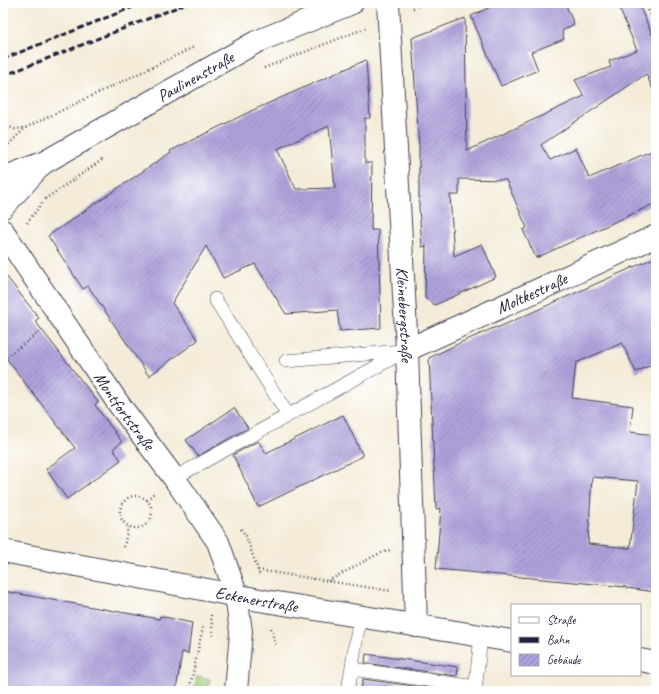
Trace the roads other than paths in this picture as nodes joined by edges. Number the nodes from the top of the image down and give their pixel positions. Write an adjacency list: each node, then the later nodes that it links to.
1 (352, 3): 3 (main road, Paulinenstraße)
2 (388, 3): 9 (main road, Kleinebergstraße)
3 (45, 162): 4 (main road, Paulinenstraße); 5 (main road, Paulinenstraße)
4 (3, 178)
5 (3, 207)
6 (3, 231): 12 (main road, Montfortstraße)
7 (656, 236): 9 (main road, Moltkestraße)
8 (216, 299): 11 (lane)
9 (407, 350): 10 (lane); 11 (lane); 16 (main road, Kleinebergstraße)
10 (286, 361)
11 (288, 415): 12 (lane)
12 (174, 478): 14 (main road, Montfortstraße)
13 (3, 552): 14 (main road, Eckenerstraße)
14 (236, 594): 15 (main road, Eckenerstraße); 23 (main road, Montfortstraße)
15 (360, 616): 16 (main road, Eckenerstraße); 21 (lane)
16 (416, 626): 17 (main road, Eckenerstraße)
17 (481, 636): 18 (main road, Eckenerstraße); 22 (lane)
18 (511, 641)
19 (641, 660): 20 (main road)
20 (656, 663)
21 (352, 669): 22 (lane); 24 (lane)
22 (475, 689)
23 (236, 691)
24 (348, 691)

